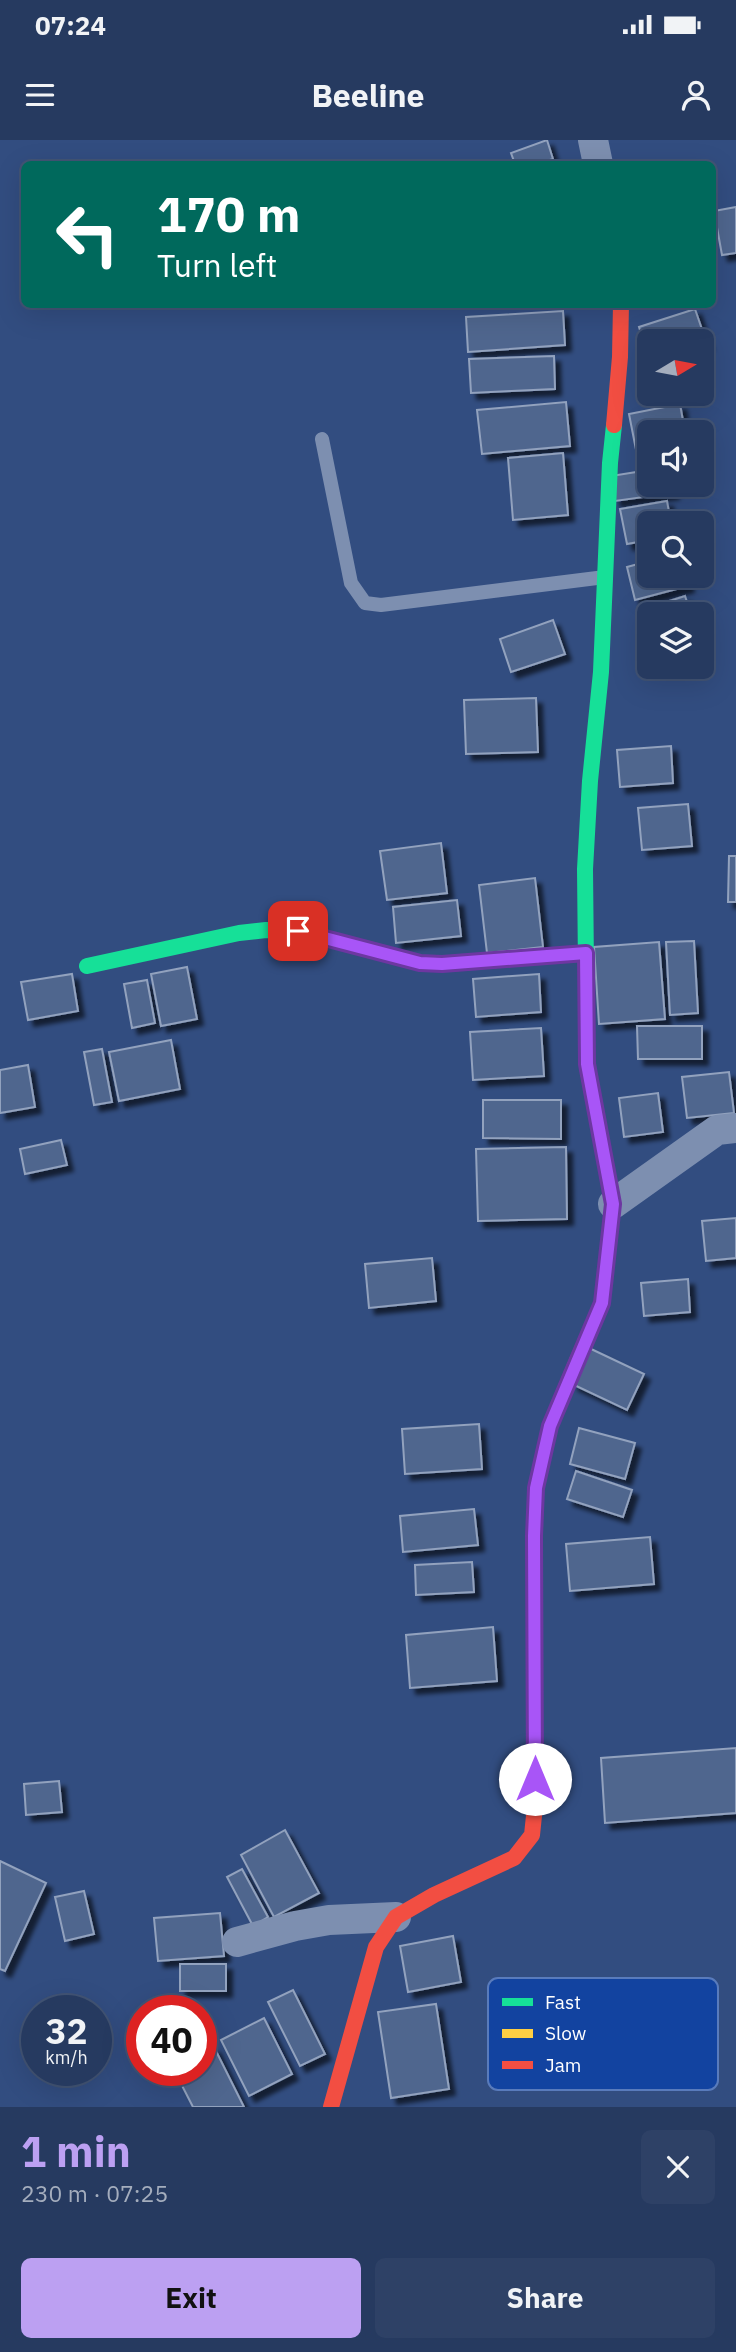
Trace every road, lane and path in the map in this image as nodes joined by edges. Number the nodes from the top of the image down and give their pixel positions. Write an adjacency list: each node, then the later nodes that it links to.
1 (593, 140): 2 (street)
2 (597, 161)
3 (621, 308): 5 (street)
4 (322, 439): 5 (lane)
5 (606, 577): 6 (street)
6 (586, 953): 7 (street); 9 (street)
7 (87, 966)
8 (736, 1128): 9 (street)
9 (613, 1204): 10 (street)
10 (396, 1917): 11 (street); 12 (street)
11 (237, 1942)
12 (331, 2107)

